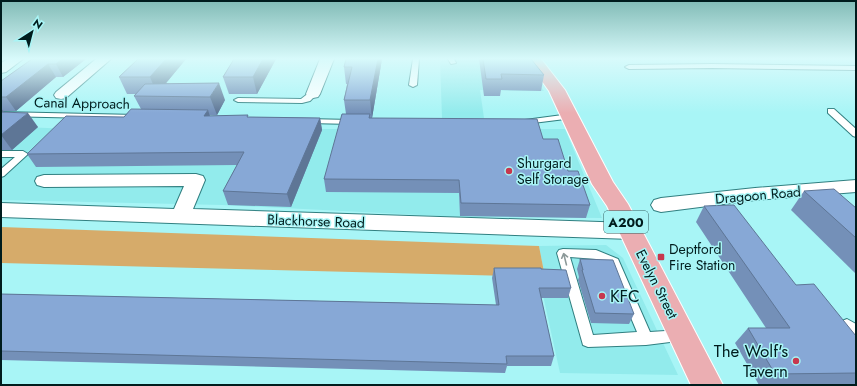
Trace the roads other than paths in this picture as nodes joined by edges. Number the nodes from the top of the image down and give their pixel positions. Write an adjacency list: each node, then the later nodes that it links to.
1 (82, 77): 7 (street)
2 (320, 77): 6 (street)
3 (414, 77): 5 (lane)
4 (547, 77): 11 (main road, Evelyn Street / A200)
5 (413, 85)
6 (313, 94): 8 (lane)
7 (61, 95)
8 (238, 100)
9 (831, 111): 16 (lane)
10 (1, 114): 12 (lane, Canal Approach)
11 (570, 116): 15 (lane); 24 (main road, Evelyn Street / A200)
12 (145, 117)
13 (296, 121): 14 (lane)
14 (360, 122)
15 (516, 122)
16 (856, 134)
17 (1, 154): 18 (lane)
18 (1, 174)
19 (44, 181): 23 (street)
20 (856, 186): 21 (street, Dragoon Road)
21 (661, 205)
22 (1, 210): 23 (street, Blackhorse Road)
23 (180, 217): 24 (street, Blackhorse Road)
24 (631, 232): 25 (main road, Evelyn Street / A200)
25 (683, 336): 26 (lane); 27 (main road, Evelyn Street / A200)
26 (646, 339): 26 (lane, one-way to 26)
27 (707, 385)

